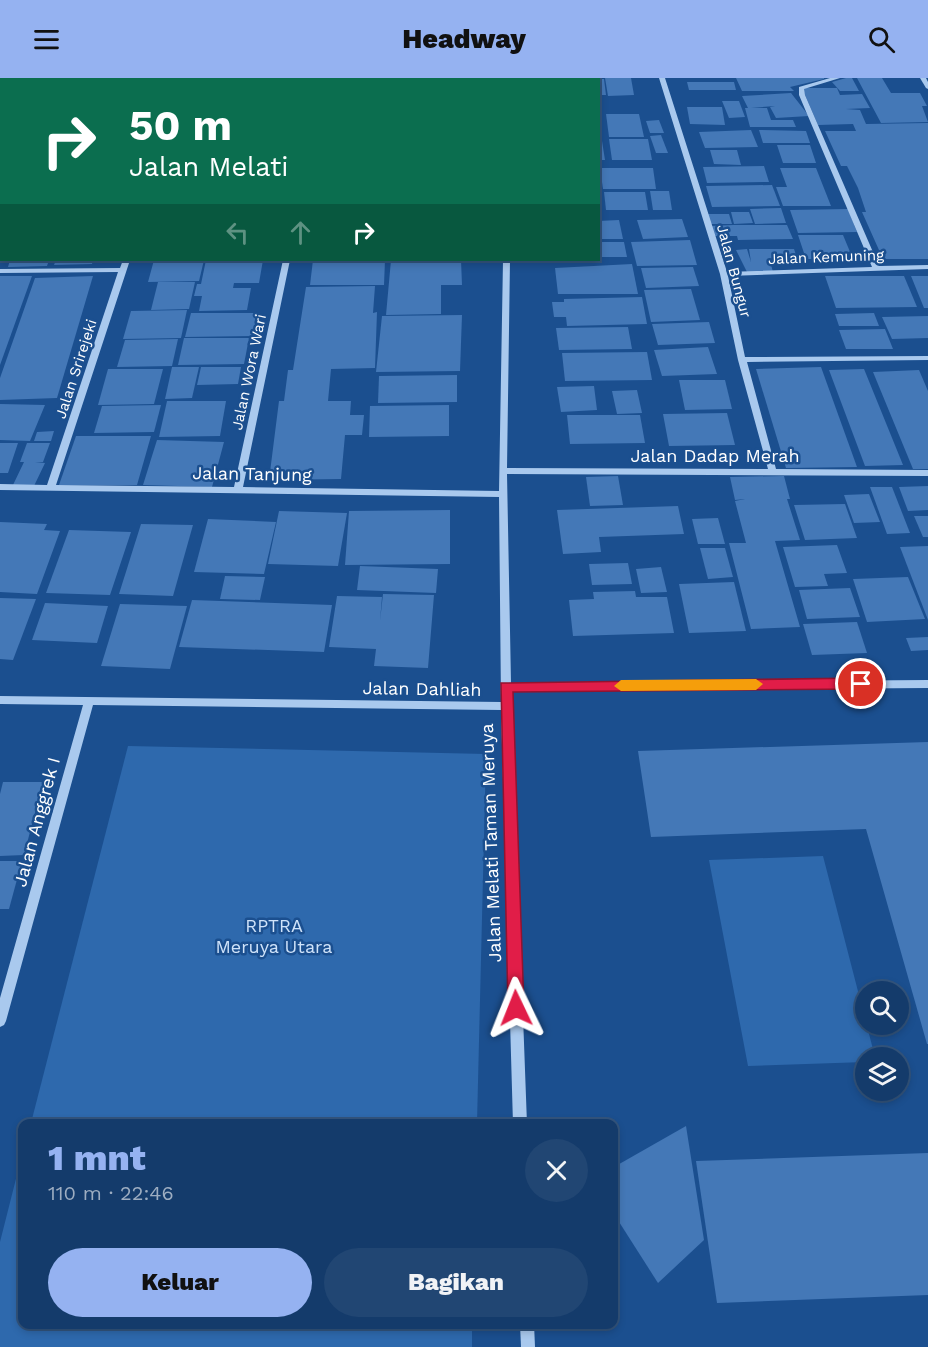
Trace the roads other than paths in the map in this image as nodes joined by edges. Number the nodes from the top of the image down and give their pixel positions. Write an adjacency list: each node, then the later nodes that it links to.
1 (662, 78): 12 (street, Jalan Bungur)
2 (837, 78): 9 (street)
3 (923, 78): 4 (street)
4 (928, 87)
5 (126, 261): 11 (street, Jalan Srirejeki)
6 (286, 261): 20 (street, Jalan Wora Wari)
7 (506, 261): 15 (street, Jalan Dahliah)
8 (928, 267): 9 (street, Jalan Kemuning)
9 (876, 268): 12 (street, Jalan Kemuning)
10 (0, 270): 11 (street)
11 (123, 270): 19 (street, Jalan Srirejeki)
12 (724, 274): 14 (street, Jalan Bungur)
13 (928, 358): 14 (street)
14 (742, 360): 16 (street, Jalan Bungur)
15 (503, 471): 16 (street, Jalan Dadap Merah); 21 (street, Jalan Dahliah)
16 (773, 473): 17 (street, Jalan Dadap Merah)
17 (928, 473)
18 (0, 487): 19 (street, Jalan Tanjung)
19 (51, 487): 20 (street, Jalan Tanjung)
20 (238, 490): 21 (street, Jalan Tanjung)
21 (503, 494): 23 (street, Jalan Dahliah)
22 (928, 684): 23 (street)
23 (506, 687): 26 (street, Jalan Dahliah)
24 (0, 700): 25 (street, Jalan Dahliah)
25 (89, 701): 26 (street, Jalan Dahliah); 27 (street, Jalan Anggrek I)
26 (506, 706): 28 (street, Jalan Melati Taman Meruya)
27 (0, 1021)
28 (520, 1119)
29 (527, 1329): 30 (street)
30 (528, 1347)

